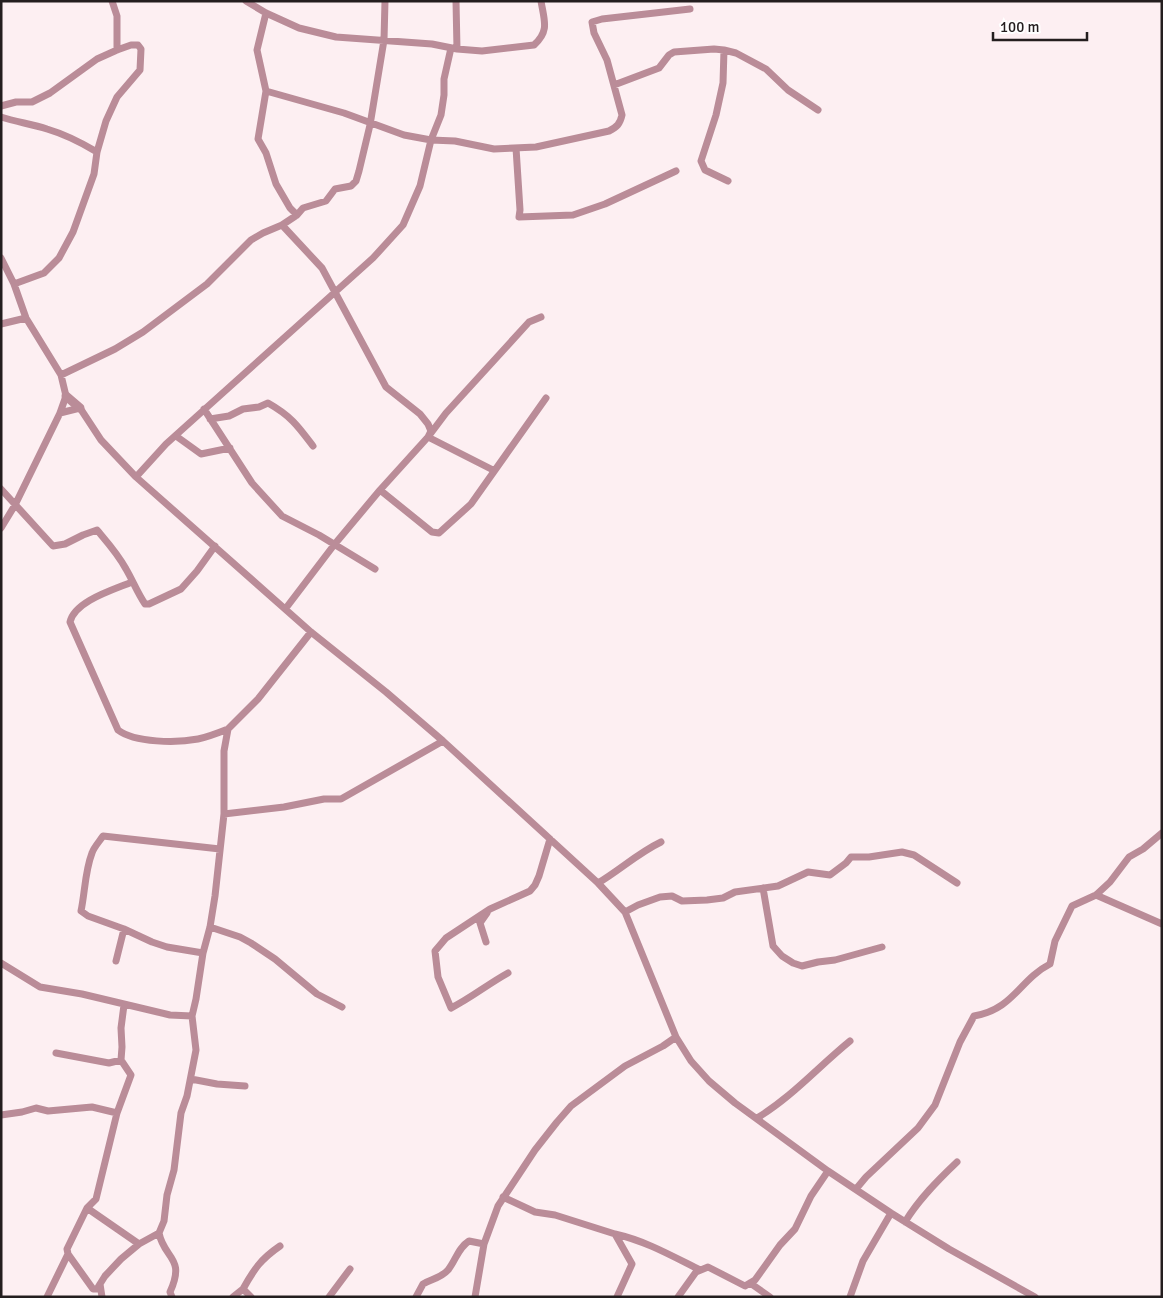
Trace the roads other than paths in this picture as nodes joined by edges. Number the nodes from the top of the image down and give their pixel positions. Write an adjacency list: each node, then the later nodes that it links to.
1 (112, 1): 10 (street)
2 (246, 1): 7 (street)
3 (456, 1): 9 (street)
4 (541, 1): 9 (street)
5 (384, 2): 8 (street)
6 (690, 9): 12 (street)
7 (266, 13): 8 (street); 13 (street)
8 (384, 40): 9 (street); 17 (street)
9 (454, 48): 18 (street)
10 (117, 50): 14 (street); 20 (street)
11 (724, 50): 12 (street); 15 (street); 22 (street)
12 (614, 85): 19 (street)
13 (266, 91): 17 (street); 23 (street)
14 (1, 106)
15 (818, 110)
16 (1, 117): 20 (street)
17 (370, 122): 18 (street); 23 (street)
18 (431, 140): 19 (street); 27 (street)
19 (516, 148): 21 (street)
20 (97, 152): 26 (street)
21 (676, 171)
22 (728, 181)
23 (297, 215): 24 (street)
24 (282, 225): 27 (street); 31 (street)
25 (2, 262): 26 (street)
26 (14, 284): 29 (street)
27 (334, 293): 35 (street); 39 (street)
28 (541, 317): 39 (street)
29 (26, 318): 30 (street); 31 (street)
30 (1, 324)
31 (61, 375): 32 (street)
32 (66, 396): 34 (street); 36 (street)
33 (546, 398): 44 (street)
34 (80, 408): 36 (street); 45 (street)
35 (204, 409): 37 (street); 38 (street)
36 (60, 413): 48 (street)
37 (210, 419): 40 (street); 41 (street)
38 (176, 436): 42 (street); 45 (street)
39 (428, 437): 44 (street); 47 (street)
40 (313, 446)
41 (230, 448): 42 (street); 43 (street)
42 (220, 452): 43 (street)
43 (236, 458): 50 (street)
44 (493, 470): 47 (street)
45 (136, 477): 51 (street)
46 (1, 489): 48 (street)
47 (380, 490): 50 (street)
48 (15, 505): 49 (street); 53 (street)
49 (1, 528)
50 (334, 545): 52 (street); 54 (street)
51 (215, 546): 53 (street); 54 (street)
52 (375, 569)
53 (132, 582): 56 (street)
54 (286, 608): 55 (street)
55 (311, 632): 56 (street); 57 (street)
56 (228, 729): 58 (street)
57 (443, 741): 58 (street); 60 (street)
58 (224, 814): 62 (street)
59 (1162, 834): 66 (street)
60 (550, 839): 63 (street); 67 (street)
61 (661, 842): 63 (street)
62 (220, 849): 70 (street); 71 (street)
63 (598, 883): 68 (street)
64 (957, 883): 65 (street)
65 (764, 888): 68 (street); 73 (street)
66 (1096, 895): 69 (street); 92 (street)
67 (490, 909): 72 (street); 77 (street)
68 (625, 912): 81 (street)
69 (1162, 924)
70 (210, 927): 74 (street); 79 (street)
71 (124, 929): 74 (street); 75 (street)
72 (486, 942)
73 (882, 947)
74 (203, 953): 80 (street)
75 (116, 961)
76 (1, 963): 78 (street)
77 (508, 973)
78 (124, 1005): 80 (street); 84 (street)
79 (342, 1007)
80 (192, 1016): 85 (street)
81 (676, 1037): 89 (street); 93 (street)
82 (850, 1041): 89 (street)
83 (56, 1052): 84 (street)
84 (120, 1060): 87 (street)
85 (191, 1079): 86 (street); 97 (street)
86 (246, 1086)
87 (117, 1113): 88 (street); 94 (street)
88 (1, 1115)
89 (757, 1118): 91 (street)
90 (957, 1162): 96 (street)
91 (828, 1171): 92 (street); 105 (street)
92 (856, 1189): 95 (street)
93 (503, 1197): 98 (street); 100 (street)
94 (87, 1208): 99 (street); 102 (street)
95 (891, 1214): 96 (street); 119 (street)
96 (905, 1222): 120 (street)
97 (159, 1233): 99 (street); 110 (street)
98 (615, 1234): 104 (street); 116 (street)
99 (139, 1244): 106 (street)
100 (484, 1244): 114 (street); 115 (street)
101 (280, 1246): 107 (street)
102 (68, 1254): 106 (street); 108 (street)
103 (350, 1269): 113 (street)
104 (700, 1270): 105 (street); 117 (street)
105 (750, 1283): 118 (street)
106 (100, 1284): 109 (street)
107 (243, 1289): 111 (street); 112 (street)
108 (47, 1297)
109 (102, 1297)
110 (172, 1297)
111 (233, 1297)
112 (252, 1297)
113 (329, 1297)
114 (416, 1297)
115 (476, 1297)
116 (617, 1297)
117 (678, 1297)
118 (770, 1297)
119 (850, 1297)
120 (1035, 1297)

